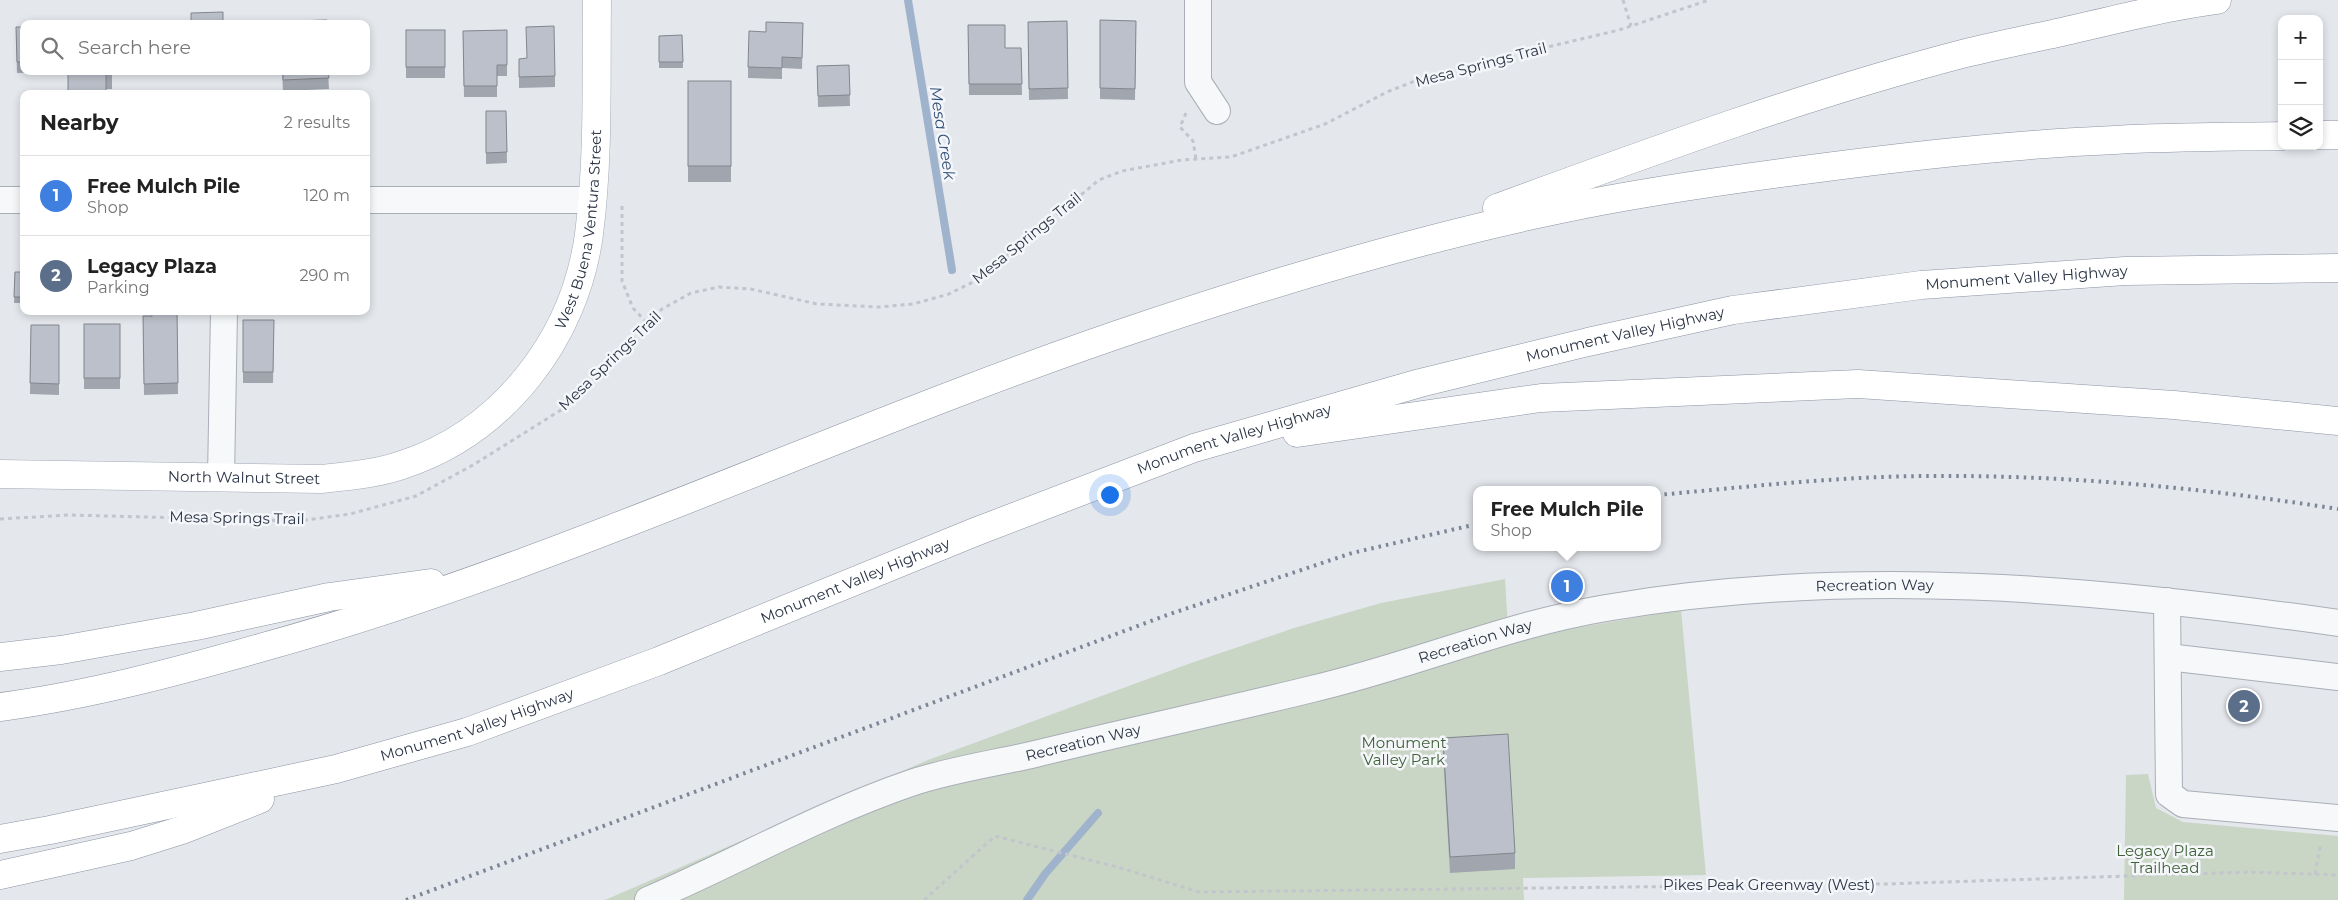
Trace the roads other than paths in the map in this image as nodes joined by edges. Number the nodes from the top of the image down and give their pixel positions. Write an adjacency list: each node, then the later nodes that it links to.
1 (597, 0): 8 (main road, West Buena Ventura Street)
2 (1198, 0): 4 (street)
3 (2217, 0): 12 (main road)
4 (1217, 111)
5 (2323, 135): 6 (main road)
6 (2338, 135)
7 (2278, 136): 12 (main road)
8 (592, 197): 11 (street); 16 (main road, West Buena Ventura Street)
9 (0, 200): 10 (street)
10 (20, 200)
11 (370, 200)
12 (1364, 257): 20 (main road)
13 (2338, 268): 17 (main road, Monument Valley Highway)
14 (224, 315): 19 (street)
15 (2338, 421): 17 (main road)
16 (477, 427): 19 (main road, North Walnut Street)
17 (1194, 448): 27 (main road, Monument Valley Highway)
18 (0, 474): 19 (main road, North Walnut Street)
19 (222, 478)
20 (499, 573): 23 (main road); 26 (main road)
21 (2167, 601): 22 (street, Recreation Way); 24 (street); 31 (street, Recreation Way)
22 (2338, 623)
23 (0, 657)
24 (2168, 657): 25 (street); 28 (street)
25 (2338, 677)
26 (0, 707)
27 (336, 769): 29 (main road, Monument Valley Highway); 30 (main road)
28 (2332, 818)
29 (0, 839)
30 (0, 874)
31 (648, 900)

